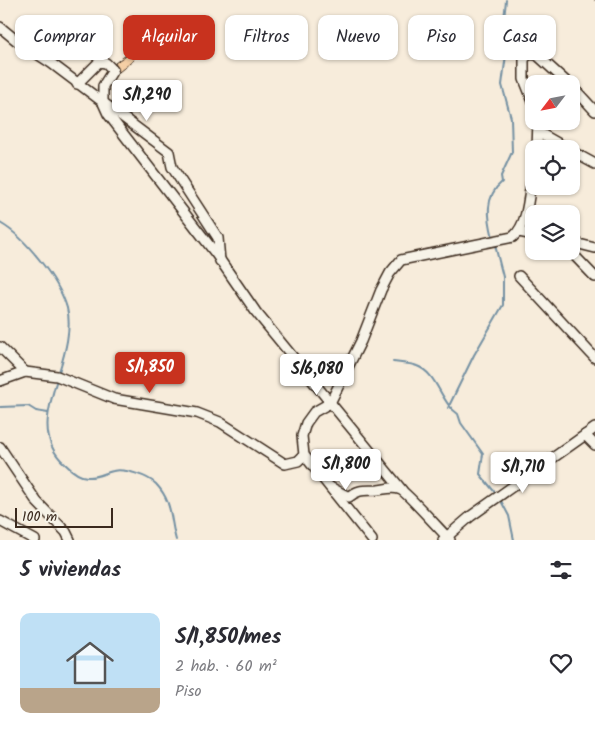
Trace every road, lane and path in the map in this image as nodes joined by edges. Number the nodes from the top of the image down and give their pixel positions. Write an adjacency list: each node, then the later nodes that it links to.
1 (0, 27): 4 (street)
2 (559, 75): 3 (street)
3 (525, 82)
4 (77, 84): 6 (street); 6 (street)
5 (580, 95): 7 (street)
6 (103, 103): 19 (street); 19 (street)
7 (595, 111)
8 (538, 132): 9 (street); 10 (street)
9 (537, 140)
10 (552, 140)
11 (580, 156): 12 (street)
12 (595, 164)
13 (529, 195): 14 (street)
14 (519, 232): 15 (street); 26 (street)
15 (525, 233)
16 (580, 244): 17 (street)
17 (595, 248)
18 (579, 260): 21 (street)
19 (220, 261): 26 (street)
20 (519, 276): 23 (street)
21 (595, 277)
22 (0, 347): 24 (street)
23 (595, 358)
24 (25, 372): 25 (street); 31 (street)
25 (0, 381)
26 (330, 403): 31 (street); 33 (street)
27 (595, 428): 28 (street)
28 (585, 435): 29 (street); 35 (street)
29 (595, 444)
30 (0, 448): 37 (street)
31 (304, 455): 32 (street)
32 (327, 485): 33 (street); 38 (street)
33 (402, 490): 35 (street)
34 (0, 521): 36 (street)
35 (447, 539)
36 (35, 540)
37 (70, 540)
38 (372, 540)

